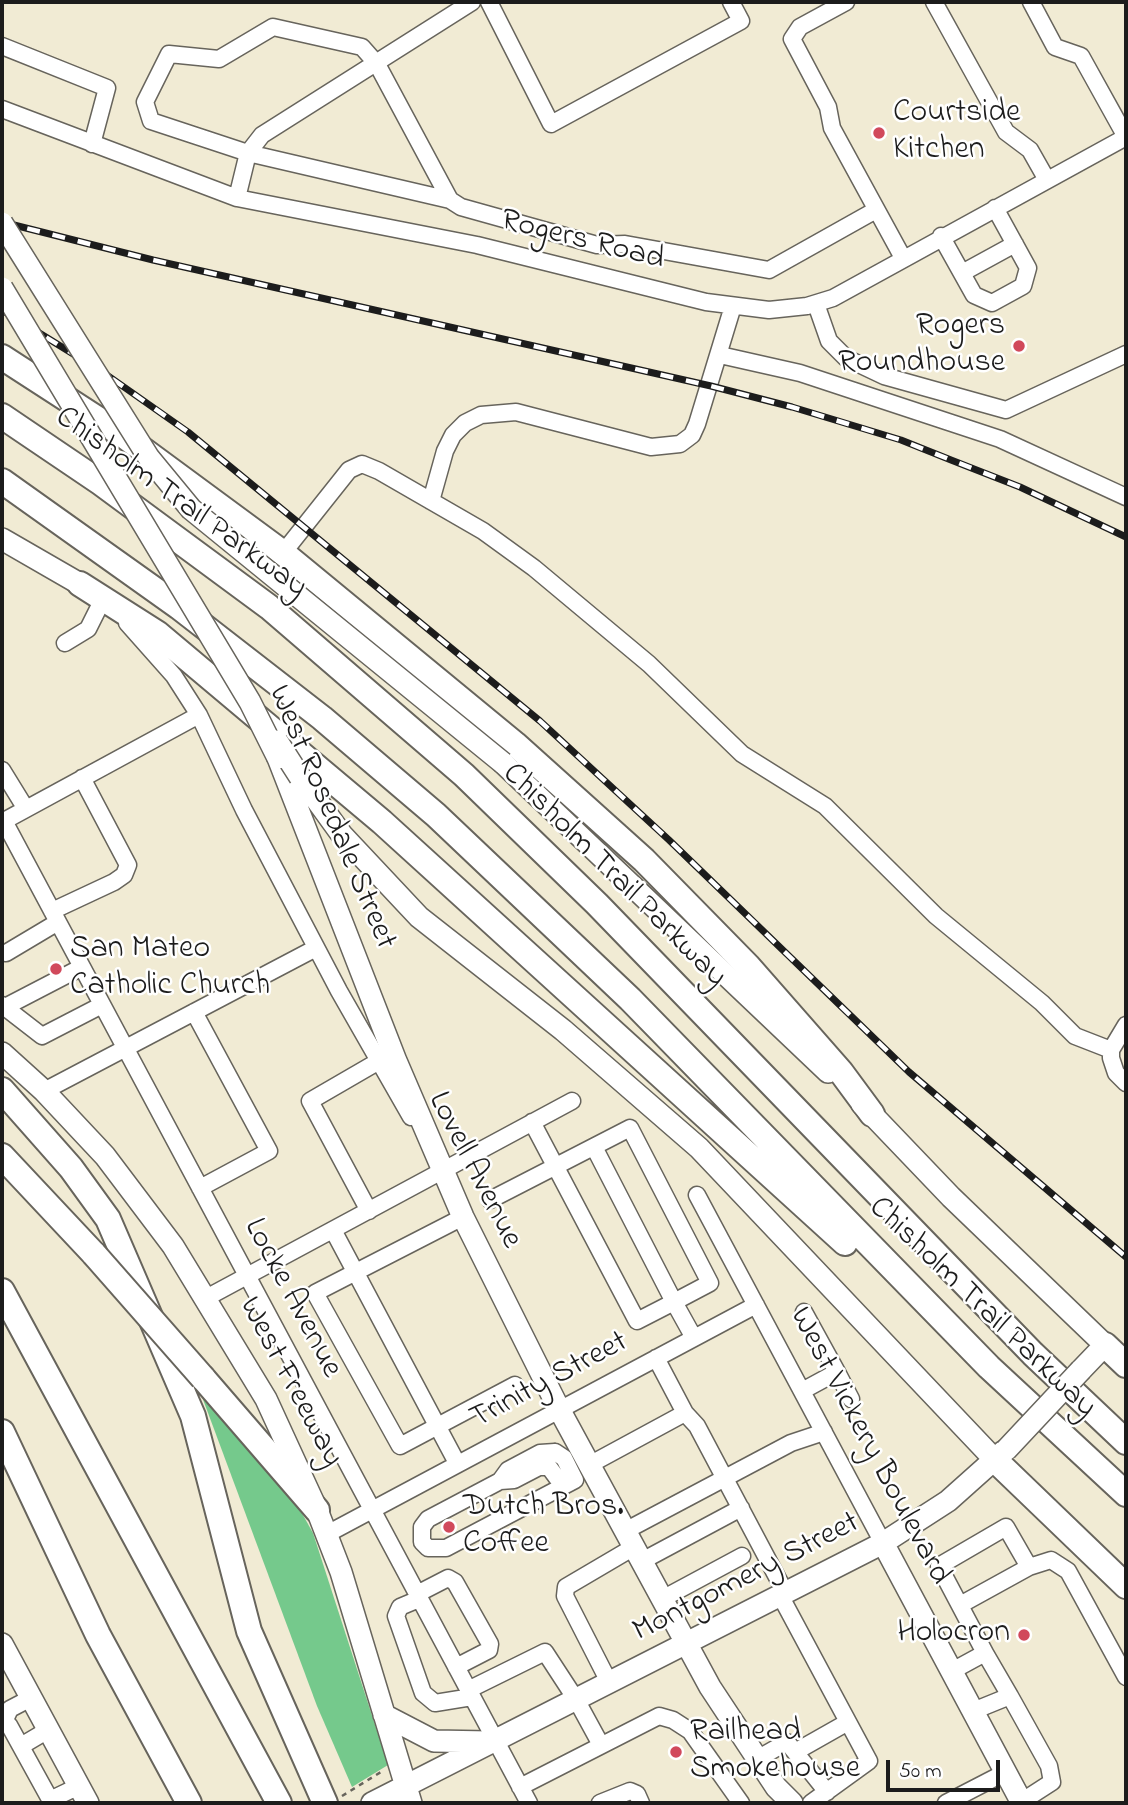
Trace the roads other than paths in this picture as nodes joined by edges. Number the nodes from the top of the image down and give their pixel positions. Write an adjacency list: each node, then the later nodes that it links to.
1 (472, 2): 8 (street)
2 (489, 2): 3 (street)
3 (731, 2)
4 (846, 2): 17 (street)
5 (934, 2): 13 (street)
6 (1031, 2): 10 (street)
7 (2, 47): 11 (street)
8 (377, 64): 12 (street); 12 (street); 15 (street)
9 (2, 108): 11 (street, Rogers Road)
10 (1126, 137): 13 (street, Rogers Road)
11 (92, 144): 14 (street, Rogers Road)
12 (248, 153): 14 (street); 15 (street)
13 (1047, 180): 16 (street, Rogers Road)
14 (237, 198): 25 (street, Rogers Road)
15 (450, 200): 17 (street)
16 (995, 208): 19 (street, Rogers Road); 20 (street)
17 (876, 210): 21 (street)
18 (2, 223): 59 (main road, bridge)
19 (942, 236): 21 (street, Rogers Road); 22 (street)
20 (1015, 244): 22 (street); 22 (street)
21 (903, 258): 24 (street, Rogers Road)
22 (962, 273)
23 (2, 288): 38 (main road, West Rosedale Street, bridge)
24 (816, 304): 25 (street, Rogers Road); 26 (street)
25 (733, 306): 27 (street)
26 (1126, 354)
27 (720, 355): 31 (street); 32 (street)
28 (2, 357): 34 (highway)
29 (2, 416): 92 (highway, Chisholm Trail Parkway)
30 (10, 487): 78 (highway, Chisholm Trail Parkway)
31 (1126, 496)
32 (431, 501): 34 (street); 52 (street)
33 (2, 539): 35 (main road)
34 (283, 553): 59 (highway)
35 (80, 584): 36 (street, Lovell Avenue); 78 (highway)
36 (102, 601): 37 (street); 39 (street, Lovell Avenue)
37 (65, 643)
38 (250, 702): 64 (main road, West Rosedale Street, bridge); 93 (main road, bridge)
39 (199, 715): 41 (street); 44 (street, Lovell Avenue)
40 (6, 767): 42 (street)
41 (82, 778): 42 (street); 43 (street)
42 (26, 808): 43 (street, Locke Avenue)
43 (55, 917): 45 (street); 46 (street, Locke Avenue)
44 (316, 948): 49 (street); 54 (street, Lovell Avenue)
45 (6, 953)
46 (82, 967): 47 (street, Locke Avenue); 48 (street)
47 (102, 1005): 48 (street); 51 (street, Locke Avenue)
48 (3, 1006)
49 (194, 1012): 51 (street); 65 (street)
50 (1126, 1025): 52 (street)
51 (125, 1048): 57 (street); 65 (street, Locke Avenue)
52 (1111, 1050): 55 (street)
53 (2, 1053): 57 (main road, West Freeway)
54 (379, 1061): 64 (street, Lovell Avenue); 68 (street)
55 (1126, 1083)
56 (2, 1090): 141 (highway)
57 (44, 1091): 74 (main road, West Freeway)
58 (572, 1101): 60 (street)
59 (872, 1114): 80 (main road, Chisholm Trail Parkway)
60 (532, 1122): 63 (street); 64 (street)
61 (594, 1147): 63 (street); 75 (street); 75 (street)
62 (2, 1156): 100 (highway, bridge)
63 (555, 1166): 67 (street); 75 (street)
64 (442, 1171): 68 (street); 69 (main road, Lovell Avenue)
65 (200, 1188): 72 (street, Locke Avenue)
66 (697, 1195): 76 (street, West Vickery Boulevard)
67 (490, 1200)
68 (369, 1211): 70 (street)
69 (463, 1217): 71 (street); 87 (main road, Lovell Avenue)
70 (333, 1230): 71 (street); 72 (street)
71 (355, 1271): 89 (street); 89 (street)
72 (247, 1276): 74 (street); 99 (street, Locke Avenue)
73 (2, 1291): 146 (highway)
74 (206, 1298): 100 (main road, West Freeway)
75 (674, 1302): 79 (street)
76 (756, 1306): 79 (street, Trinity Street); 85 (street, West Vickery Boulevard)
77 (804, 1312): 83 (street)
78 (954, 1332): 97 (highway, Chisholm Trail Parkway)
79 (694, 1338): 81 (street, Trinity Street)
80 (1105, 1345): 82 (highway); 93 (main road, Montgomery Street, bridge)
81 (656, 1358): 87 (street, Trinity Street); 88 (street)
82 (1126, 1365)
83 (837, 1372): 85 (street); 86 (street)
84 (515, 1385): 89 (street)
85 (802, 1391): 90 (street, West Vickery Boulevard)
86 (851, 1399)
87 (559, 1409): 94 (street, Trinity Street); 95 (main road, Lovell Avenue)
88 (685, 1413): 95 (street); 96 (street)
89 (438, 1425): 94 (street)
90 (824, 1432): 96 (street); 103 (street, West Vickery Boulevard)
91 (3, 1436): 145 (highway)
92 (1126, 1442)
93 (1000, 1455): 103 (main road, Montgomery Street); 108 (highway)
94 (457, 1463): 99 (street, Trinity Street)
95 (580, 1475): 102 (street); 102 (street); 104 (main road, Lovell Avenue)
96 (725, 1478): 98 (street); 104 (street)
97 (1126, 1493)
98 (741, 1508): 104 (street); 110 (street)
99 (371, 1509): 101 (street, Trinity Street); 105 (street, Locke Avenue)
100 (317, 1510): 101 (main road, West Freeway)
101 (327, 1534): 125 (main road, West Freeway)
102 (422, 1542): 105 (street)
103 (883, 1544): 110 (main road, Montgomery Street); 117 (main road, West Vickery Boulevard)
104 (634, 1547): 111 (main road, Lovell Avenue); 119 (street)
105 (396, 1556): 109 (street, Locke Avenue)
106 (742, 1556): 111 (street)
107 (1029, 1567): 112 (street); 112 (street); 118 (street)
108 (1126, 1586)
109 (418, 1596): 116 (street, Locke Avenue); 116 (street); 120 (street)
110 (783, 1596): 113 (main road, Montgomery Street); 127 (street)
111 (662, 1599): 113 (main road, Lovell Avenue)
112 (960, 1605): 114 (street)
113 (688, 1645): 119 (main road, Montgomery Street); 133 (main road, Lovell Avenue)
114 (985, 1653): 117 (street); 121 (street)
115 (5, 1658): 122 (main road)
116 (456, 1667): 120 (street, Locke Avenue)
117 (952, 1671): 124 (main road, West Vickery Boulevard)
118 (1126, 1677)
119 (610, 1685): 123 (main road, Montgomery Street)
120 (470, 1693): 123 (street); 129 (street, Locke Avenue)
121 (1010, 1696): 124 (street); 144 (street)
122 (31, 1698): 126 (street); 128 (main road)
123 (577, 1701): 129 (main road, Montgomery Street); 130 (street)
124 (973, 1711): 134 (main road, West Vickery Boulevard)
125 (384, 1716): 129 (main road); 138 (main road, West Freeway)
126 (3, 1722): 131 (street)
127 (848, 1722): 132 (street); 135 (street)
128 (48, 1730): 131 (street); 137 (main road)
129 (496, 1742): 138 (main road, Montgomery Street); 140 (street, Locke Avenue)
130 (601, 1745): 140 (street); 142 (street)
131 (21, 1746): 143 (street)
132 (795, 1752): 133 (street); 135 (street)
133 (757, 1759): 148 (main road, Lovell Avenue)
134 (1006, 1772): 144 (main road, West Vickery Boulevard); 149 (street)
135 (827, 1791): 148 (street)
136 (369, 1793): 138 (main road, Montgomery Street)
137 (83, 1795): 143 (street)
138 (408, 1795)
139 (636, 1797): 147 (street)
140 (524, 1798)
141 (332, 1801)
142 (734, 1801)
143 (51, 1802)
144 (1022, 1802)
145 (189, 1803)
146 (279, 1803)
147 (600, 1803)
148 (795, 1803)
149 (946, 1803)

